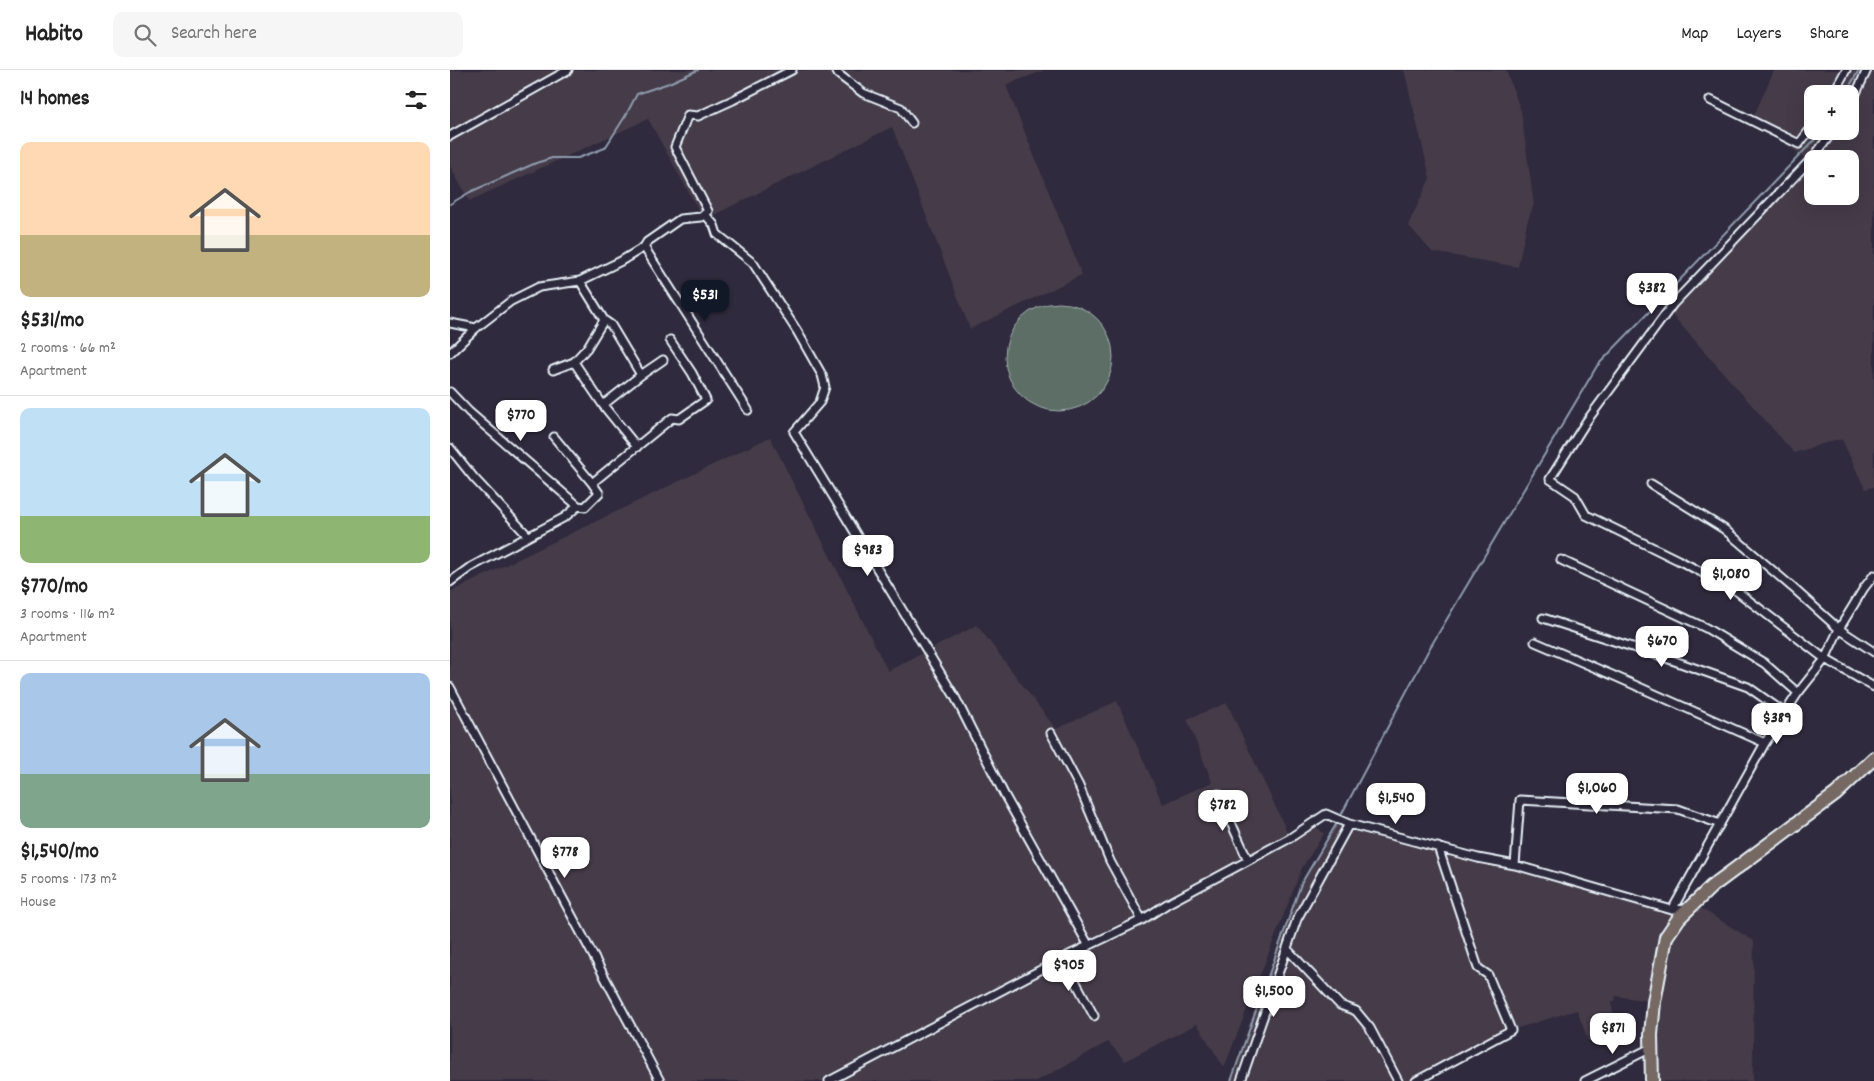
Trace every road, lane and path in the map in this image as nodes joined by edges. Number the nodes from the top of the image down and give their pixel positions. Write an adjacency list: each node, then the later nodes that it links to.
1 (568, 70): 10 (street)
2 (792, 70): 13 (street)
3 (836, 70): 9 (street)
4 (1846, 70): 6 (street)
5 (1867, 70): 7 (street)
6 (1838, 85)
7 (1859, 87)
8 (1710, 100): 11 (street)
9 (912, 123)
10 (451, 134)
11 (1804, 137)
12 (1826, 140): 42 (street)
13 (705, 214): 14 (street); 59 (street)
14 (644, 247): 15 (street); 27 (street)
15 (580, 281): 16 (street); 18 (street)
16 (604, 320): 22 (street); 24 (street)
17 (450, 323): 18 (street)
18 (476, 328): 20 (street)
19 (670, 340): 29 (street)
20 (450, 353)
21 (663, 360): 24 (street)
22 (574, 362): 23 (street); 26 (street)
23 (554, 370)
24 (641, 375): 26 (street)
25 (450, 392): 33 (street)
26 (603, 405): 29 (street)
27 (748, 410)
28 (554, 437): 31 (street)
29 (637, 447): 31 (street)
30 (450, 448): 34 (street)
31 (592, 483): 33 (street)
32 (1651, 484): 39 (street)
33 (578, 506): 34 (street)
34 (528, 536): 37 (street)
35 (1561, 560): 45 (street)
36 (1874, 575): 39 (street)
37 (450, 582)
38 (1543, 618): 46 (street)
39 (1839, 629): 41 (street); 42 (street)
40 (1535, 642): 48 (street)
41 (1874, 652)
42 (1826, 660): 44 (street); 45 (street)
43 (450, 687): 64 (street)
44 (1874, 687)
45 (1798, 693): 46 (street)
46 (1785, 712): 48 (street)
47 (1051, 733): 58 (street)
48 (1765, 743): 52 (street)
49 (1874, 758): 56 (highway)
50 (1218, 794): 54 (street)
51 (1349, 824): 53 (street); 54 (street); 60 (street)
52 (1720, 824): 55 (street); 57 (street)
53 (1438, 847): 55 (street); 68 (street)
54 (1248, 860): 58 (street)
55 (1515, 865): 57 (street)
56 (1688, 909): 57 (street); 63 (highway)
57 (1672, 910)
58 (1142, 920): 59 (street)
59 (1090, 946): 61 (street)
60 (1287, 949): 66 (street); 67 (street)
61 (1063, 958): 62 (street); 65 (street)
62 (1094, 1016)
63 (1651, 1048): 69 (street); 70 (highway)
64 (660, 1081)
65 (829, 1081)
66 (1241, 1081)
67 (1398, 1081)
68 (1416, 1081)
69 (1585, 1081)
70 (1652, 1081)

